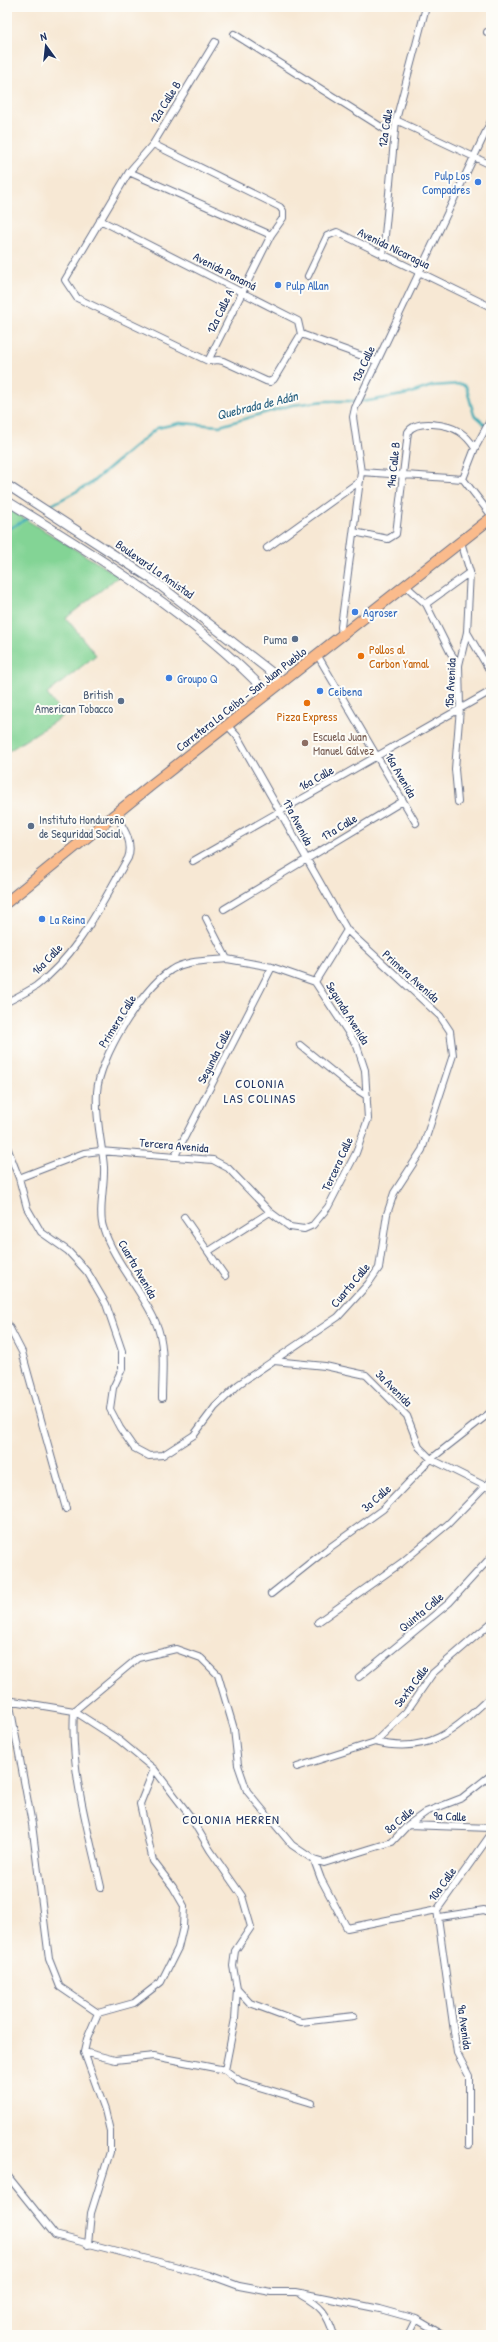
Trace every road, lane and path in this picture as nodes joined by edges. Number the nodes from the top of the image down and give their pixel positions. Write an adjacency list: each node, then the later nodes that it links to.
1 (426, 7): 4 (street, 12a Calle)
2 (234, 34): 6 (street)
3 (215, 42): 7 (street, 12a Calle B)
4 (396, 120): 6 (street, 12a Calle); 8 (street)
5 (491, 121): 8 (street, 13a Calle)
6 (394, 135): 13 (street, 12a Calle)
7 (152, 144): 10 (street, 12a Calle B); 12 (street, 12a Calle A)
8 (474, 157): 9 (street); 14 (street, 13a Calle)
9 (491, 165)
10 (129, 172): 11 (street, 12a Calle B); 12 (street)
11 (100, 220): 16 (street, Avenida Panamá); 19 (street, 12a Calle B)
12 (271, 235): 16 (street, 12a Calle A)
13 (383, 256): 14 (street, Avenida Nicaragua); 15 (street, Avenida Nicaragua)
14 (420, 274): 17 (street, Avenida Nicaragua); 20 (street, 13a Calle)
15 (308, 276)
16 (242, 292): 18 (street, Avenida Panamá); 19 (street, 12a Calle A)
17 (491, 307)
18 (301, 334): 19 (street); 20 (street)
19 (208, 361)
20 (376, 361): 23 (street, 13a Calle)
21 (491, 419): 22 (street)
22 (475, 448): 24 (street, 14a Calle B); 25 (street)
23 (361, 472): 24 (street); 26 (street, 13a Calle)
24 (404, 475): 25 (street); 30 (street, 14a Calle B)
25 (463, 479): 29 (street)
26 (360, 481): 30 (street, 13a Calle); 32 (street)
27 (7, 485): 41 (street, Boulevard La Amistad)
28 (7, 501): 43 (street, Boulevard La Amistad)
29 (491, 517): 31 (main road, Carretera La Ceiba - San Juan Pueblo)
30 (354, 532): 37 (street, 13a Calle)
31 (461, 542): 33 (street, 15a Avenida); 34 (main road, Carretera La Ceiba - San Juan Pueblo)
32 (267, 548)
33 (470, 572): 35 (street); 36 (street, 15a Avenida)
34 (406, 586): 35 (street); 37 (main road, Carretera La Ceiba - San Juan Pueblo)
35 (426, 604): 39 (street)
36 (467, 632): 39 (street, 15a Avenida); 40 (street)
37 (342, 637): 38 (main road, Carretera La Ceiba - San Juan Pueblo)
38 (318, 656): 41 (main road, Carretera La Ceiba - San Juan Pueblo); 46 (street, 16a Avenida)
39 (459, 665): 44 (street, 15a Avenida)
40 (491, 673)
41 (280, 684): 43 (main road, Carretera La Ceiba - San Juan Pueblo)
42 (491, 691): 44 (street, 16a Calle)
43 (268, 694): 45 (main road, Carretera La Ceiba - San Juan Pueblo)
44 (460, 708): 46 (street, 16a Calle); 48 (street, 15a Avenida)
45 (227, 725): 49 (street, 17a Avenida); 50 (main road, Carretera La Ceiba - San Juan Pueblo)
46 (378, 756): 47 (street, 16a Avenida); 49 (street, 16a Calle)
47 (403, 801): 51 (street, 16a Avenida); 52 (street, 17a Calle)
48 (458, 802)
49 (280, 811): 52 (street, 17a Avenida); 53 (street, 16a Calle)
50 (114, 814): 54 (main road, Carretera La Ceiba - San Juan Pueblo); 61 (street, 16a Calle)
51 (416, 823)
52 (306, 860): 55 (street, 17a Calle); 57 (street, 17a Avenida)
53 (193, 861)
54 (7, 902)
55 (224, 909)
56 (206, 918): 58 (street)
57 (346, 930): 60 (street); 62 (street, Primera Avenida)
58 (227, 958): 59 (street, Segunda Avenida); 66 (street, Primera Calle)
59 (272, 967): 60 (street, Segunda Avenida); 67 (street, Segunda Calle)
60 (315, 982): 64 (street, Segunda Avenida)
61 (7, 1002)
62 (453, 1043): 75 (street, Cuarta Calle)
63 (300, 1045): 64 (street)
64 (367, 1096): 71 (street, Tercera Calle)
65 (7, 1147): 68 (street)
66 (100, 1151): 67 (street, Tercera Avenida); 68 (street, Tercera Avenida); 76 (street, Cuarta Avenida)
67 (175, 1156): 69 (street, Tercera Avenida)
68 (20, 1178): 75 (street, Cuarta Calle)
69 (270, 1212): 71 (street, Tercera Avenida); 72 (street)
70 (184, 1216): 72 (street)
71 (304, 1229)
72 (209, 1251): 73 (street)
73 (225, 1276)
74 (7, 1323): 82 (street)
75 (274, 1361): 78 (street, 3a Avenida)
76 (162, 1398)
77 (491, 1412): 78 (street, 3a Calle)
78 (432, 1459): 80 (street, 3a Avenida); 84 (street, 3a Calle)
79 (491, 1480): 80 (street)
80 (484, 1486): 81 (street, 3a Avenida); 85 (street)
81 (491, 1489)
82 (66, 1509)
83 (491, 1557): 87 (street, Quinta Calle)
84 (271, 1594)
85 (318, 1622)
86 (491, 1623): 91 (street, Sexta Calle)
87 (359, 1677)
88 (491, 1696): 91 (street)
89 (8, 1700): 90 (street); 103 (street)
90 (74, 1711): 93 (street); 97 (street); 98 (street)
91 (375, 1742): 92 (street, Sexta Calle)
92 (297, 1767)
93 (154, 1769): 102 (street); 103 (street)
94 (491, 1775): 95 (street, 8a Calle)
95 (408, 1825): 96 (street, 9a Calle); 97 (street, 8a Calle)
96 (491, 1831): 99 (street, 10a Calle)
97 (314, 1860): 99 (street, 10a Calle)
98 (101, 1887)
99 (437, 1910): 101 (street, 9a Avenida)
100 (491, 1913): 101 (street)
101 (440, 1917): 108 (street, 9a Avenida)
102 (237, 1988): 104 (street); 106 (street)
103 (98, 2013): 105 (street)
104 (354, 2016)
105 (84, 2052): 106 (street); 110 (street)
106 (225, 2070): 107 (street)
107 (312, 2103)
108 (469, 2145)
109 (7, 2175): 110 (street)
110 (88, 2245): 111 (street)
111 (296, 2292): 112 (street); 113 (street)
112 (416, 2319): 114 (street); 115 (street)
113 (334, 2335)
114 (408, 2335)
115 (443, 2335)

